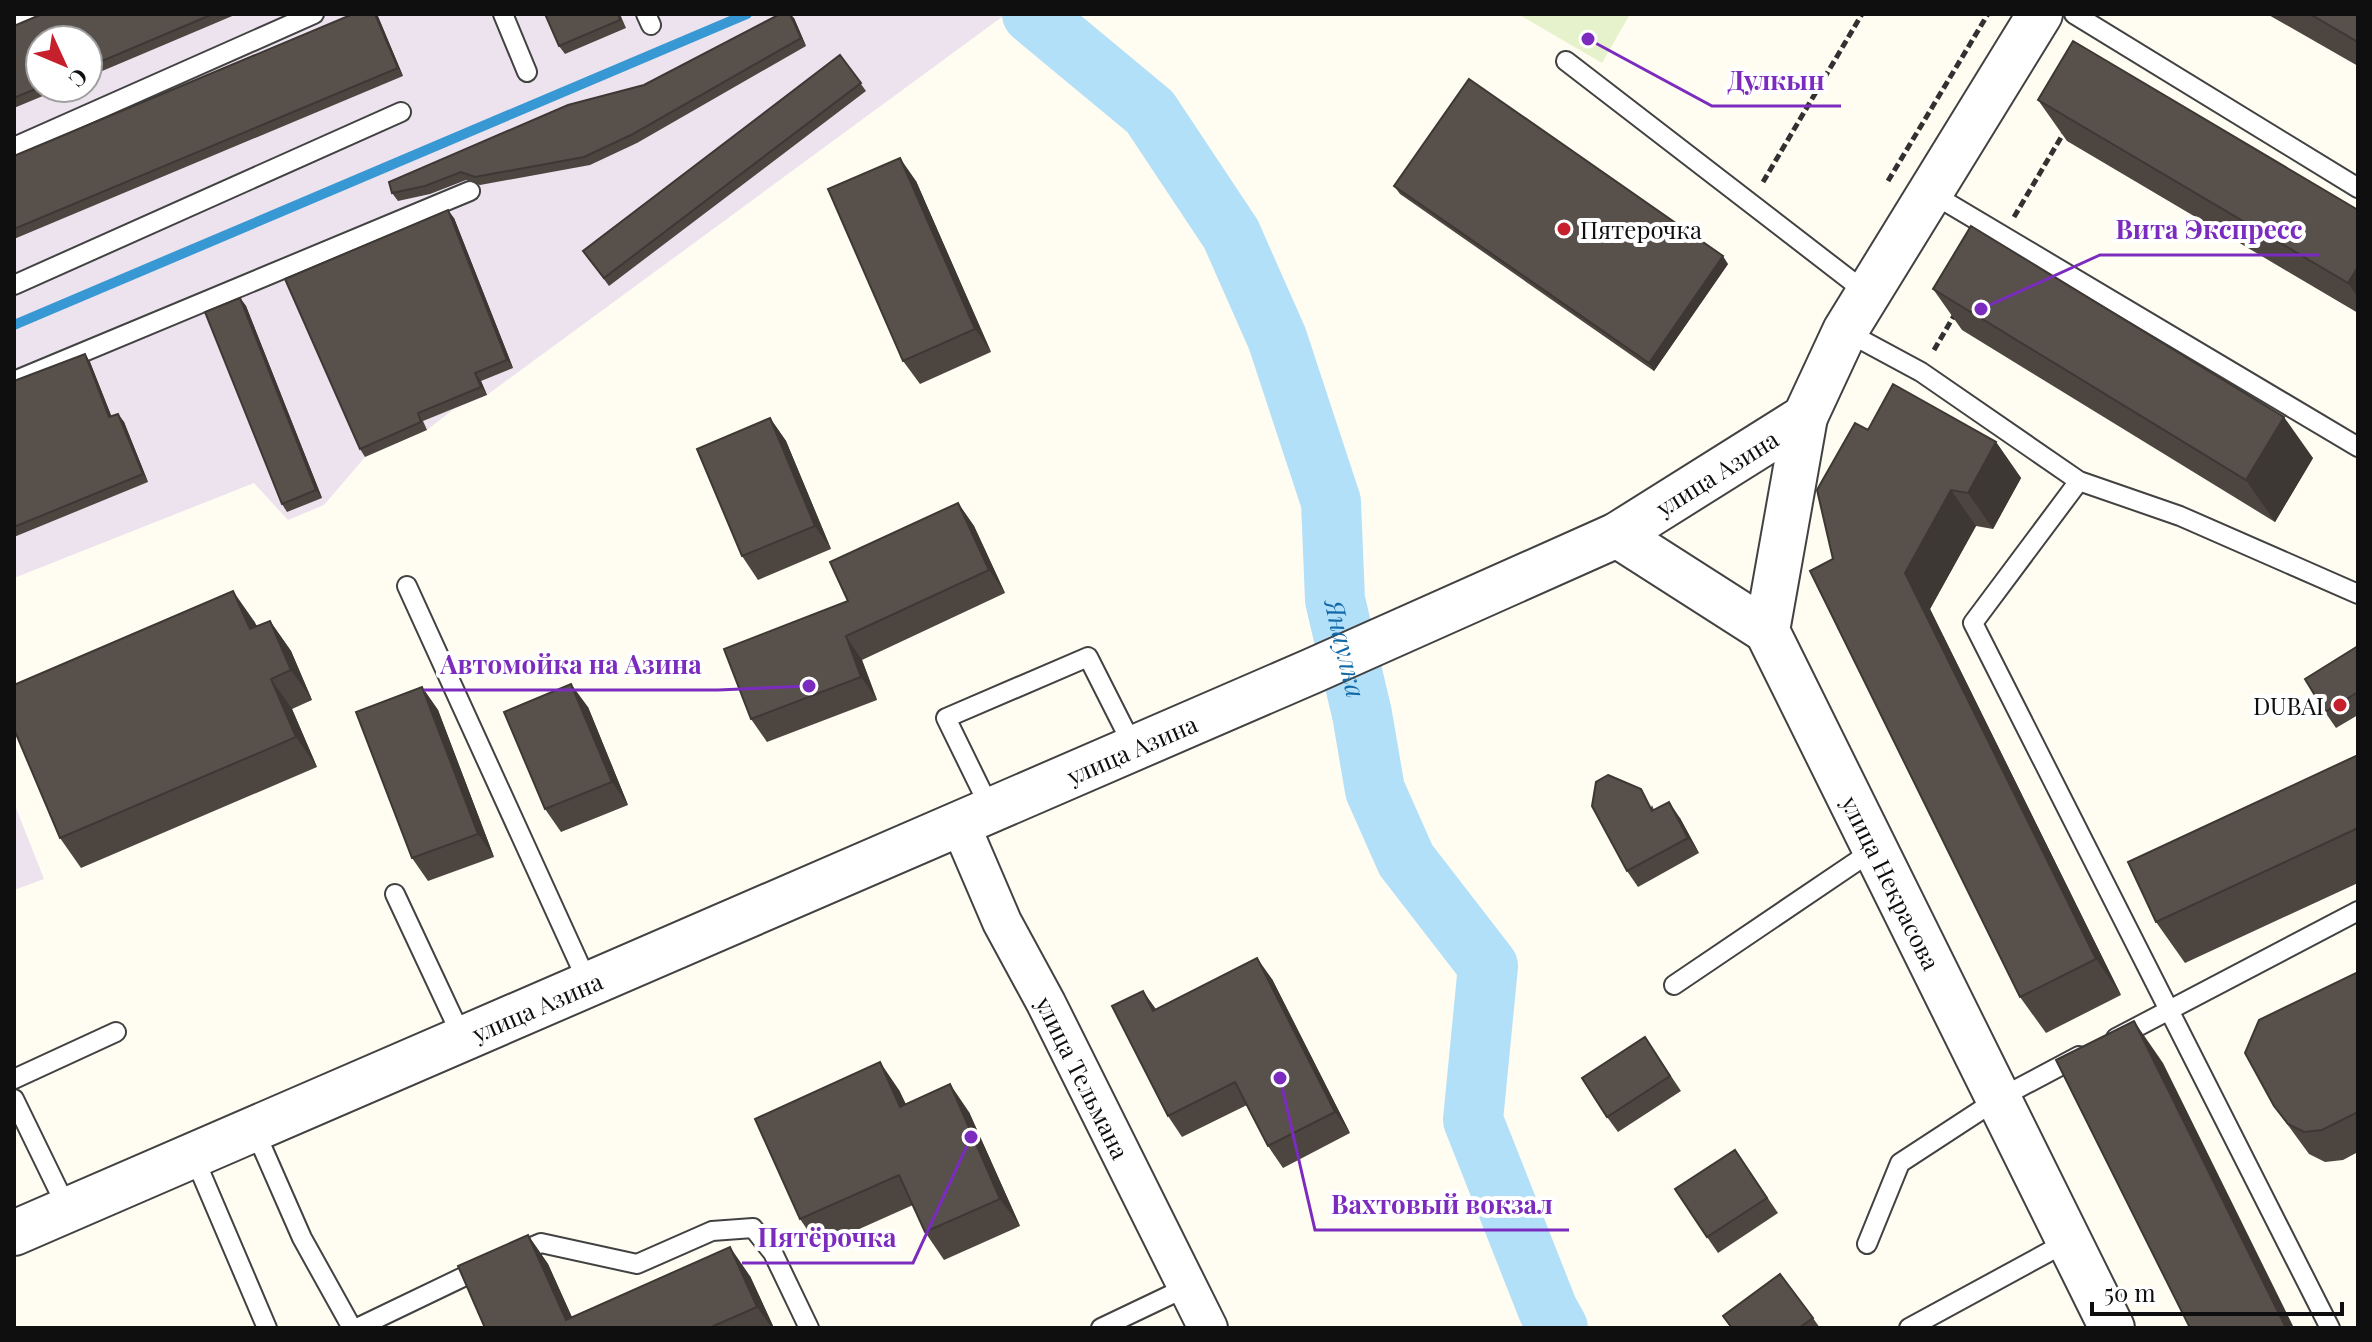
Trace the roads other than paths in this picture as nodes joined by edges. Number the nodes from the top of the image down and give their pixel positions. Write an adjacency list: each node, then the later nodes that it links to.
1 (26, 14): 6 (lane)
2 (314, 14): 10 (lane)
3 (503, 14): 8 (lane)
4 (2040, 14): 13 (street, улица Азина)
5 (2074, 14): 11 (lane)
6 (14, 19)
7 (1566, 61): 15 (lane)
8 (527, 72)
9 (401, 112): 14 (lane)
10 (14, 147)
11 (2358, 188)
12 (470, 191): 17 (lane)
13 (1930, 192): 15 (street, улица Азина); 19 (lane)
14 (14, 285)
15 (1867, 293): 16 (street, улица Азина)
16 (1845, 331): 18 (street, улица Азина); 20 (lane)
17 (14, 381)
18 (1805, 417): 21 (street, улица Азина); 24 (street)
19 (2358, 447)
20 (2079, 481): 23 (lane); 32 (lane)
21 (1617, 535): 24 (street); 25 (street, улица Азина)
22 (407, 586): 30 (lane)
23 (2358, 594)
24 (1767, 631): 27 (street, улица Некрасова)
25 (1134, 748): 26 (street, улица Азина); 26 (lane)
26 (975, 817): 30 (street, улица Азина); 44 (street, улица Тельмана)
27 (1875, 849): 31 (lane); 37 (street, улица Некрасова)
28 (395, 894): 34 (lane)
29 (2358, 911): 32 (lane)
30 (588, 983): 34 (street, улица Азина)
31 (1674, 985)
32 (2168, 1012): 37 (lane); 52 (lane)
33 (116, 1032): 35 (lane)
34 (462, 1037): 38 (street, улица Азина)
35 (14, 1079)
36 (14, 1099): 40 (lane)
37 (1998, 1099): 42 (street, улица Некрасова); 43 (lane)
38 (255, 1131): 39 (street, улица Азина); 46 (lane)
39 (194, 1157): 40 (street, улица Азина); 45 (lane)
40 (68, 1210): 41 (street, улица Азина)
41 (14, 1233)
42 (2067, 1242): 50 (lane); 51 (street, улица Некрасова)
43 (1867, 1244)
44 (1187, 1287): 48 (lane); 49 (street, улица Тельмана)
45 (267, 1328)
46 (354, 1328): 47 (lane)
47 (809, 1328)
48 (1101, 1328)
49 (1208, 1328)
50 (1909, 1328)
51 (2112, 1328)
52 (2330, 1328)

